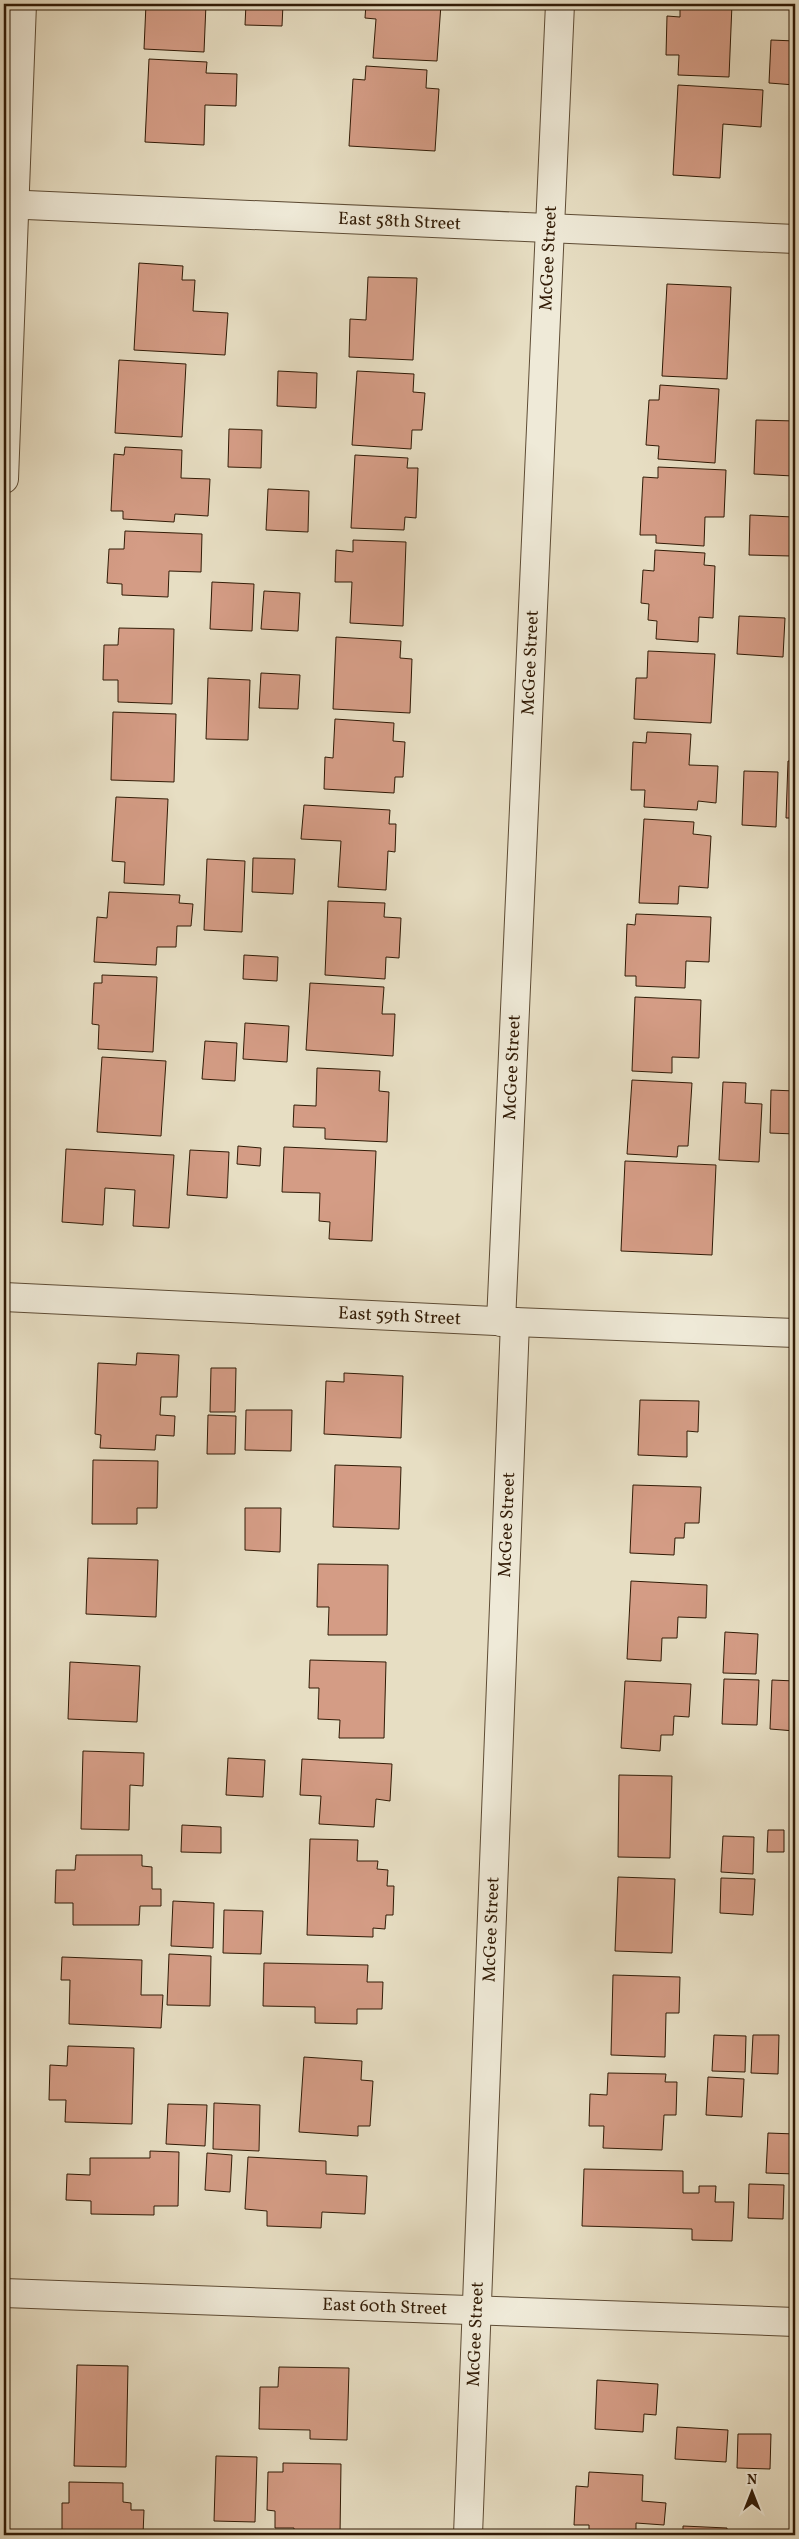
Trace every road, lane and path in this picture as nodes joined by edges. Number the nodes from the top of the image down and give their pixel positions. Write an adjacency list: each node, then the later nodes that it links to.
1 (22, 4): 3 (street)
2 (560, 4): 4 (street, McGee Street)
3 (9, 205): 4 (street, East 58th Street); 6 (street)
4 (550, 228): 5 (street, East 58th Street); 8 (street, McGee Street)
5 (795, 239)
6 (4, 479)
7 (4, 1297): 8 (street, East 59th Street)
8 (508, 1322): 9 (street, East 59th Street); 11 (street, McGee Street)
9 (795, 1333)
10 (4, 2293): 11 (street, East 60th Street)
11 (477, 2310): 12 (street, East 60th Street); 13 (street, McGee Street)
12 (795, 2322)
13 (468, 2535)

